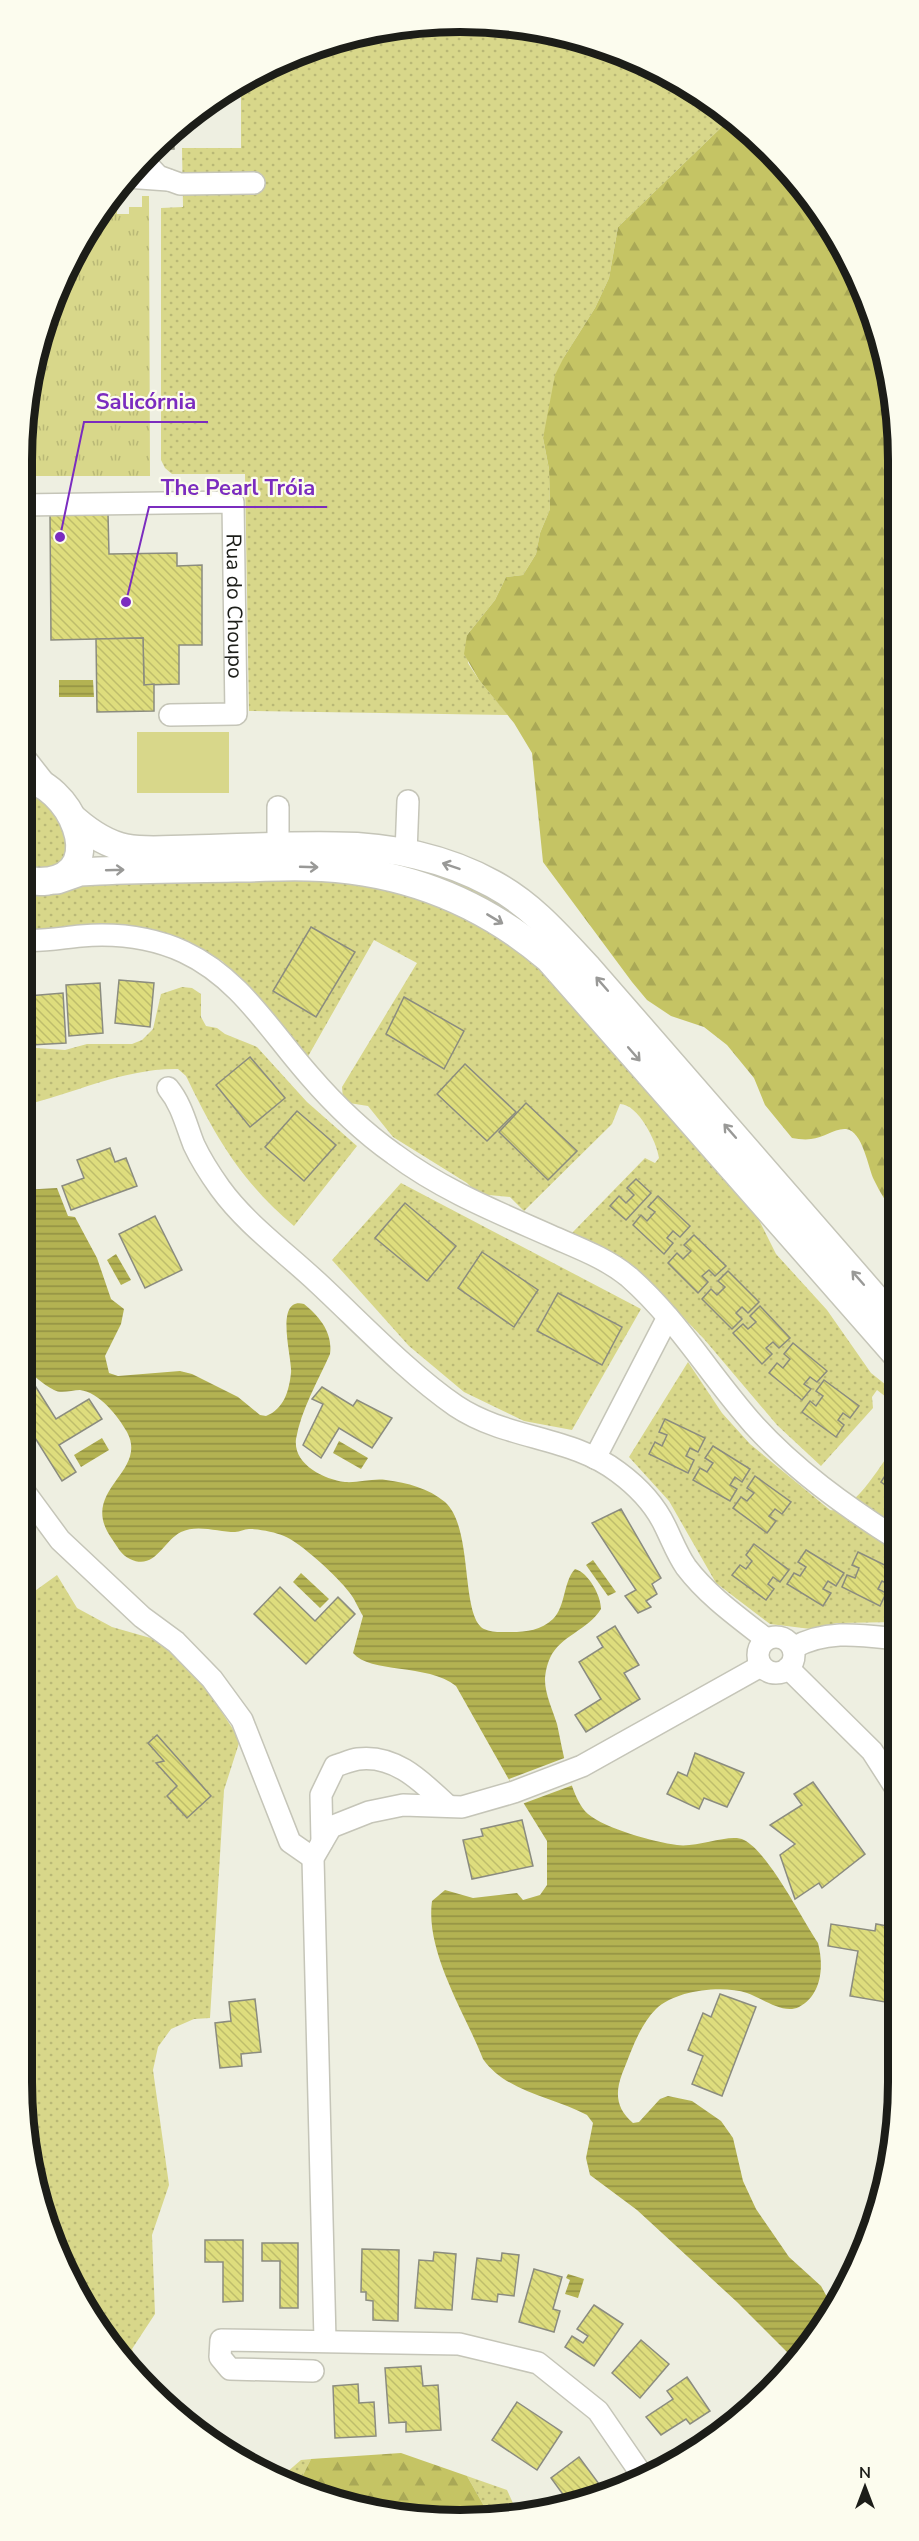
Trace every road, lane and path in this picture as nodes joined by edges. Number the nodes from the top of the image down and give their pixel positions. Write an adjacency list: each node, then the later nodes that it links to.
1 (148, 166): 3 (street)
2 (137, 178): 3 (street)
3 (168, 180): 4 (street)
4 (254, 183)
5 (32, 505): 6 (street, Rua do Choupo)
6 (170, 715)
7 (32, 767): 9 (street)
8 (32, 781): 9 (main road)
9 (51, 790): 12 (main road)
10 (408, 801): 14 (street)
11 (278, 807): 13 (street)
12 (75, 820): 13 (main road); 15 (main road)
13 (278, 847): 14 (main road)
14 (405, 853): 19 (main road, one-way to 14)
15 (57, 880): 16 (main road); 21 (main road, one-way to 21)
16 (32, 881)
17 (32, 940): 20 (street)
18 (168, 1088): 22 (street)
19 (888, 1313)
20 (668, 1317): 22 (street); 24 (street)
21 (888, 1345)
22 (595, 1458): 26 (street)
23 (32, 1502): 31 (street)
24 (888, 1533)
25 (888, 1638): 27 (street)
26 (766, 1639): 27 (street); 28 (street)
27 (791, 1658): 28 (street); 29 (street)
28 (761, 1666): 30 (street)
29 (888, 1776)
30 (448, 1806): 31 (street); 31 (street)
31 (318, 1850): 32 (street)
32 (325, 2340): 33 (street); 34 (street)
33 (313, 2371)
34 (638, 2470)

